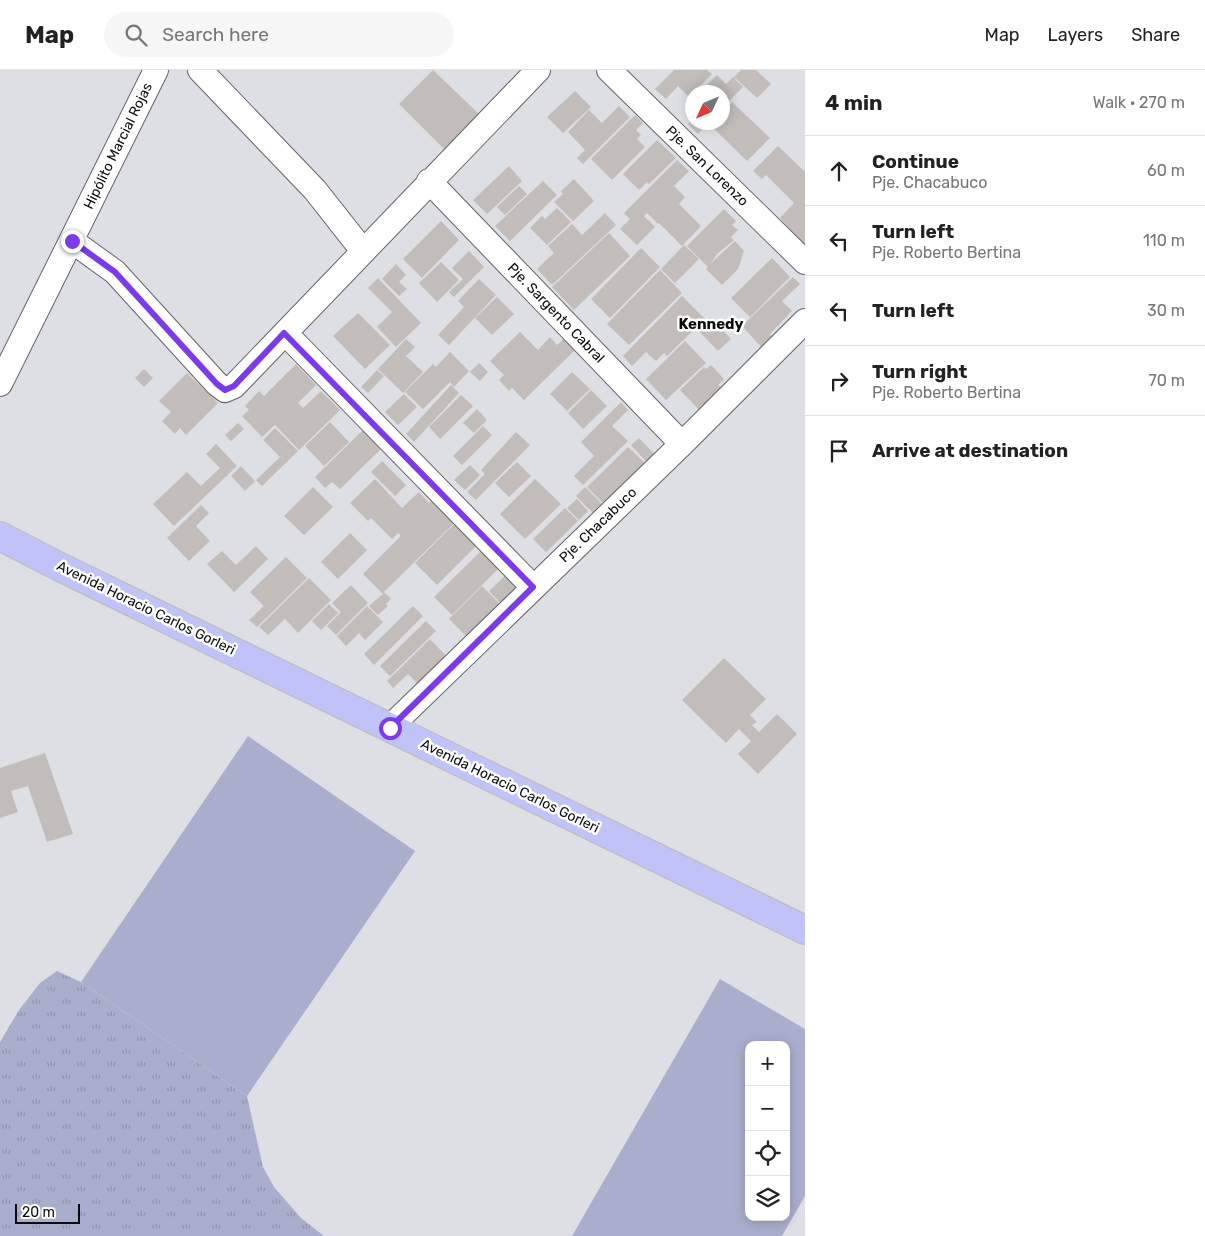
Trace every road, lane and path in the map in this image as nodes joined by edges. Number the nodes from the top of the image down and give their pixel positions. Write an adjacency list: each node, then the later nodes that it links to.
1 (156, 70): 6 (street, Hipólito Marcial Rojas)
2 (200, 70): 7 (street)
3 (538, 70): 5 (street)
4 (609, 70): 8 (street, Pje. San Lorenzo)
5 (429, 181): 7 (street); 12 (street, Pje. Sargento Cabral)
6 (72, 241): 10 (street); 11 (street, Hipólito Marcial Rojas)
7 (363, 251): 10 (street)
8 (805, 262)
9 (805, 322): 12 (street, Pje. Chacabuco)
10 (284, 333): 14 (street)
11 (0, 384)
12 (682, 444): 14 (street, Pje. Chacabuco)
13 (0, 536): 15 (main road, Avenida Horacio Carlos Gorleri)
14 (533, 587): 15 (street, Pje. Chacabuco)
15 (390, 728): 16 (main road, Avenida Horacio Carlos Gorleri)
16 (805, 930)

